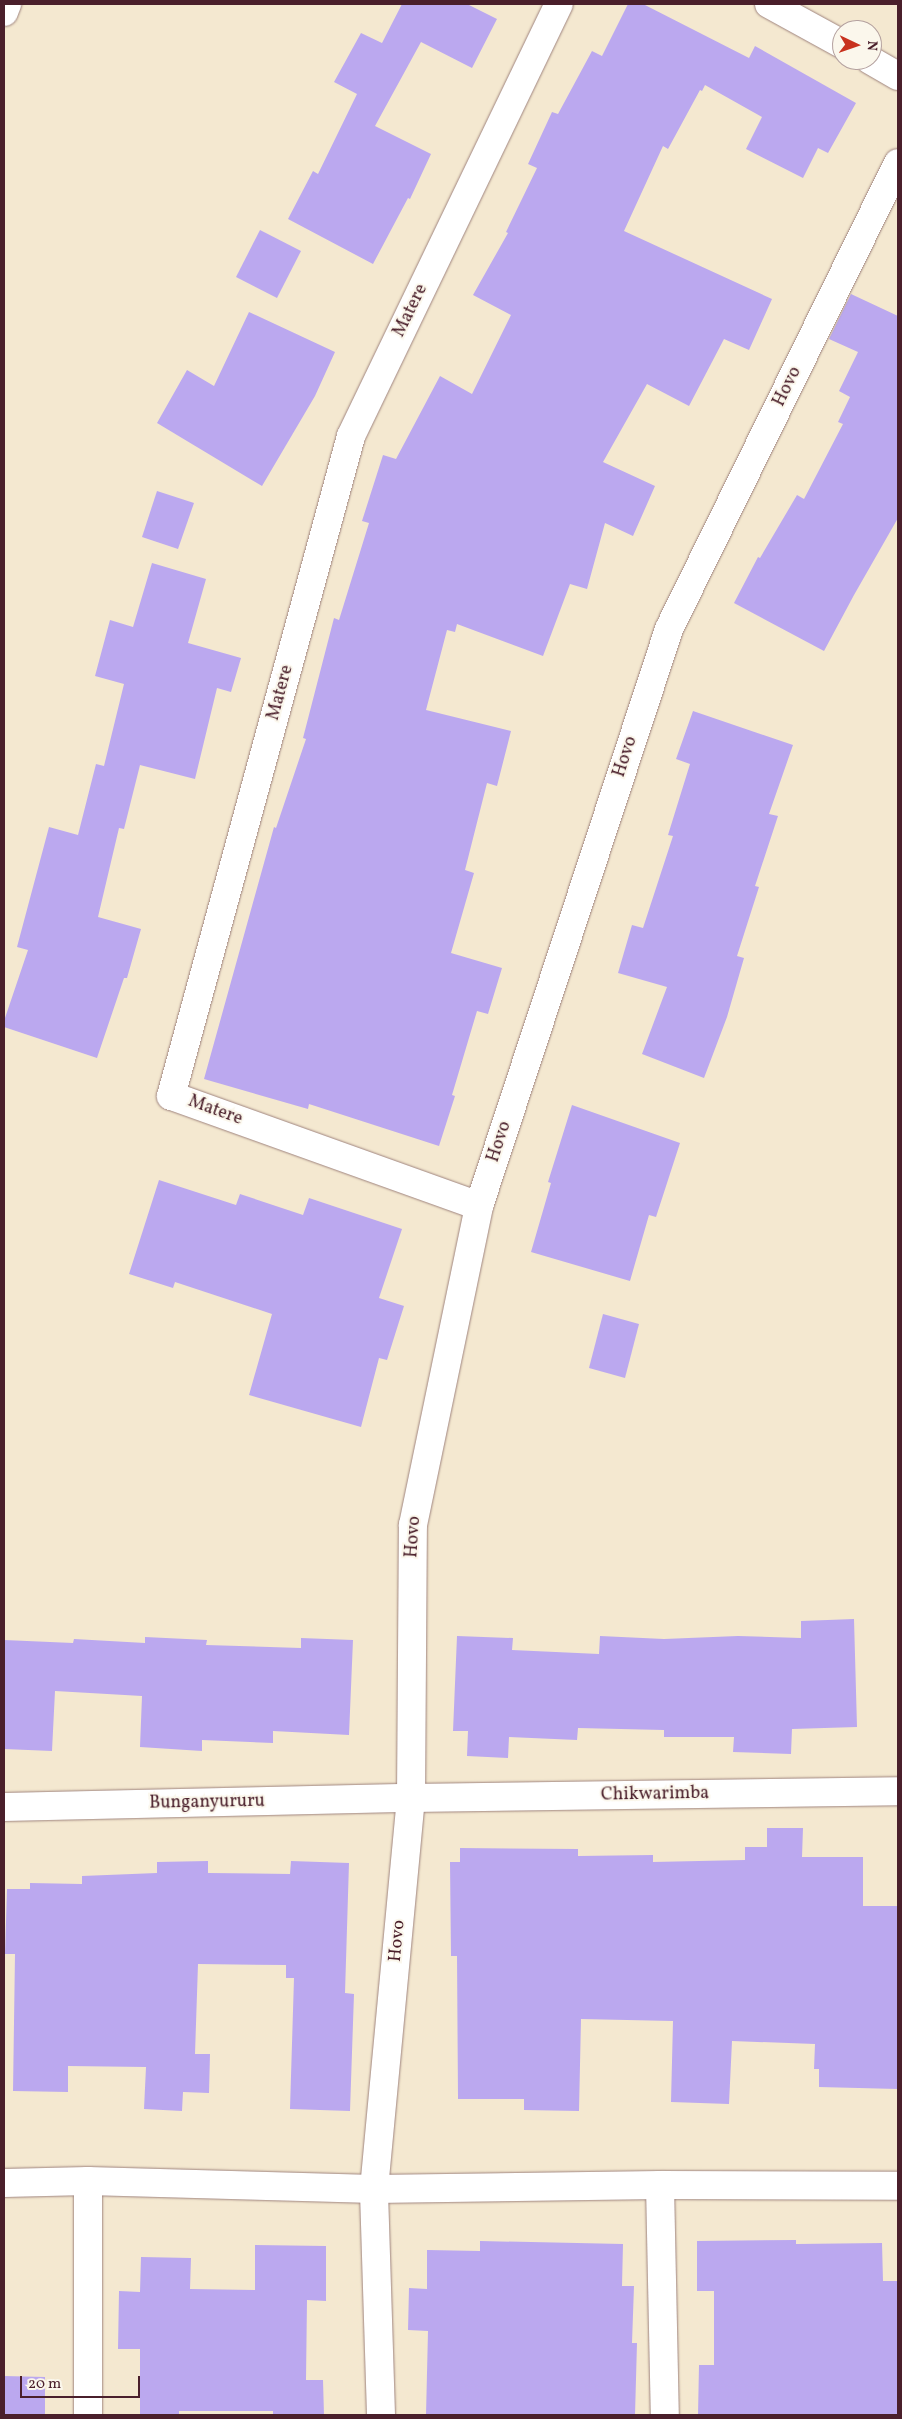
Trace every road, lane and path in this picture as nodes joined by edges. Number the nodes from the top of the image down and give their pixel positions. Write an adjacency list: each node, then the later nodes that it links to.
1 (8, 4): 4 (street)
2 (559, 4): 9 (street, Matere)
3 (769, 4): 5 (street)
4 (4, 12)
5 (832, 39)
6 (882, 67): 7 (street)
7 (898, 76)
8 (898, 163): 9 (street, Hovo)
9 (479, 1206): 11 (street, Hovo)
10 (898, 1792): 11 (street, Chikwarimba)
11 (411, 1798): 12 (street, Bunganyururu); 17 (street, Hovo)
12 (4, 1807)
13 (88, 2181): 14 (street); 17 (street); 18 (street)
14 (4, 2183)
15 (660, 2185): 16 (street); 17 (street); 20 (street)
16 (898, 2186)
17 (374, 2190): 19 (street, Hovo)
18 (88, 2415)
19 (381, 2415)
20 (666, 2415)

